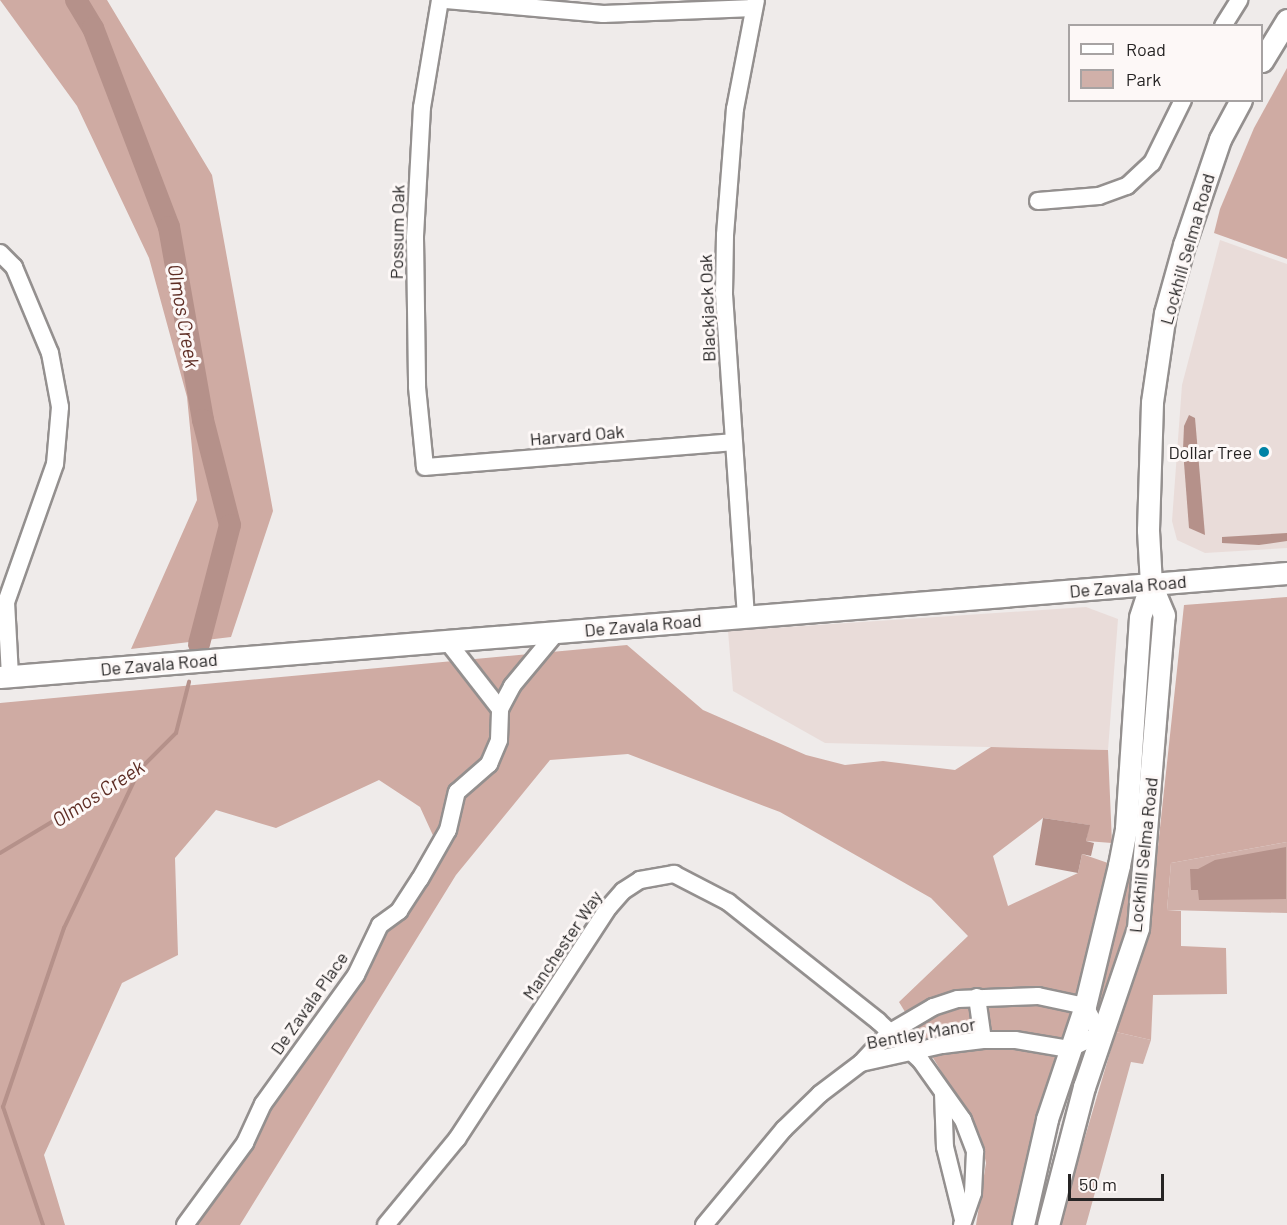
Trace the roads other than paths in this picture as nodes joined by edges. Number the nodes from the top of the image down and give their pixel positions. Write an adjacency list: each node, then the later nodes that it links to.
1 (440, 0): 13 (street, Possum Oak)
2 (446, 0): 4 (street)
3 (1239, 0): 6 (street)
4 (755, 4): 12 (street, Blackjack Oak)
5 (1287, 20): 7 (main road)
6 (1224, 24)
7 (1263, 59)
8 (1182, 102): 10 (street)
9 (1240, 102): 15 (main road, Lockhill Selma Road)
10 (1038, 201)
11 (0, 253): 19 (street)
12 (733, 442): 13 (street, Harvard Oak); 16 (street, Blackjack Oak)
13 (425, 466)
14 (1287, 573): 15 (main road, De Zavala Road)
15 (1151, 584): 16 (main road, De Zavala Road); 22 (main road, Lockhill Selma Road); 24 (main road, Lockhill Selma Road)
16 (746, 617): 17 (main road, De Zavala Road)
17 (557, 632): 18 (main road, De Zavala Road); 20 (street, De Zavala Place)
18 (447, 641): 19 (main road, De Zavala Road); 20 (street)
19 (5, 677)
20 (500, 709): 31 (street, De Zavala Place)
21 (977, 997): 22 (street, Bentley Manor); 23 (street, Bentley Manor); 25 (street)
22 (1085, 1006): 24 (street); 26 (main road, Lockhill Selma Road)
23 (889, 1033): 27 (street, Manchester Way); 28 (street, Bentley Manor); 32 (street, Manchester Way)
24 (1100, 1034): 26 (street); 35 (main road, Lockhill Selma Road)
25 (983, 1040): 26 (street, Bentley Manor); 27 (street, Bentley Manor)
26 (1069, 1049): 34 (main road, Lockhill Selma Road)
27 (911, 1052): 28 (street, Bentley Manor); 29 (street, Manchester Way)
28 (861, 1063): 33 (street, Bentley Manor)
29 (943, 1093): 30 (street); 30 (street, Manchester Way)
30 (963, 1223)
31 (185, 1225)
32 (386, 1225)
33 (704, 1225)
34 (1023, 1225)
35 (1048, 1225)

